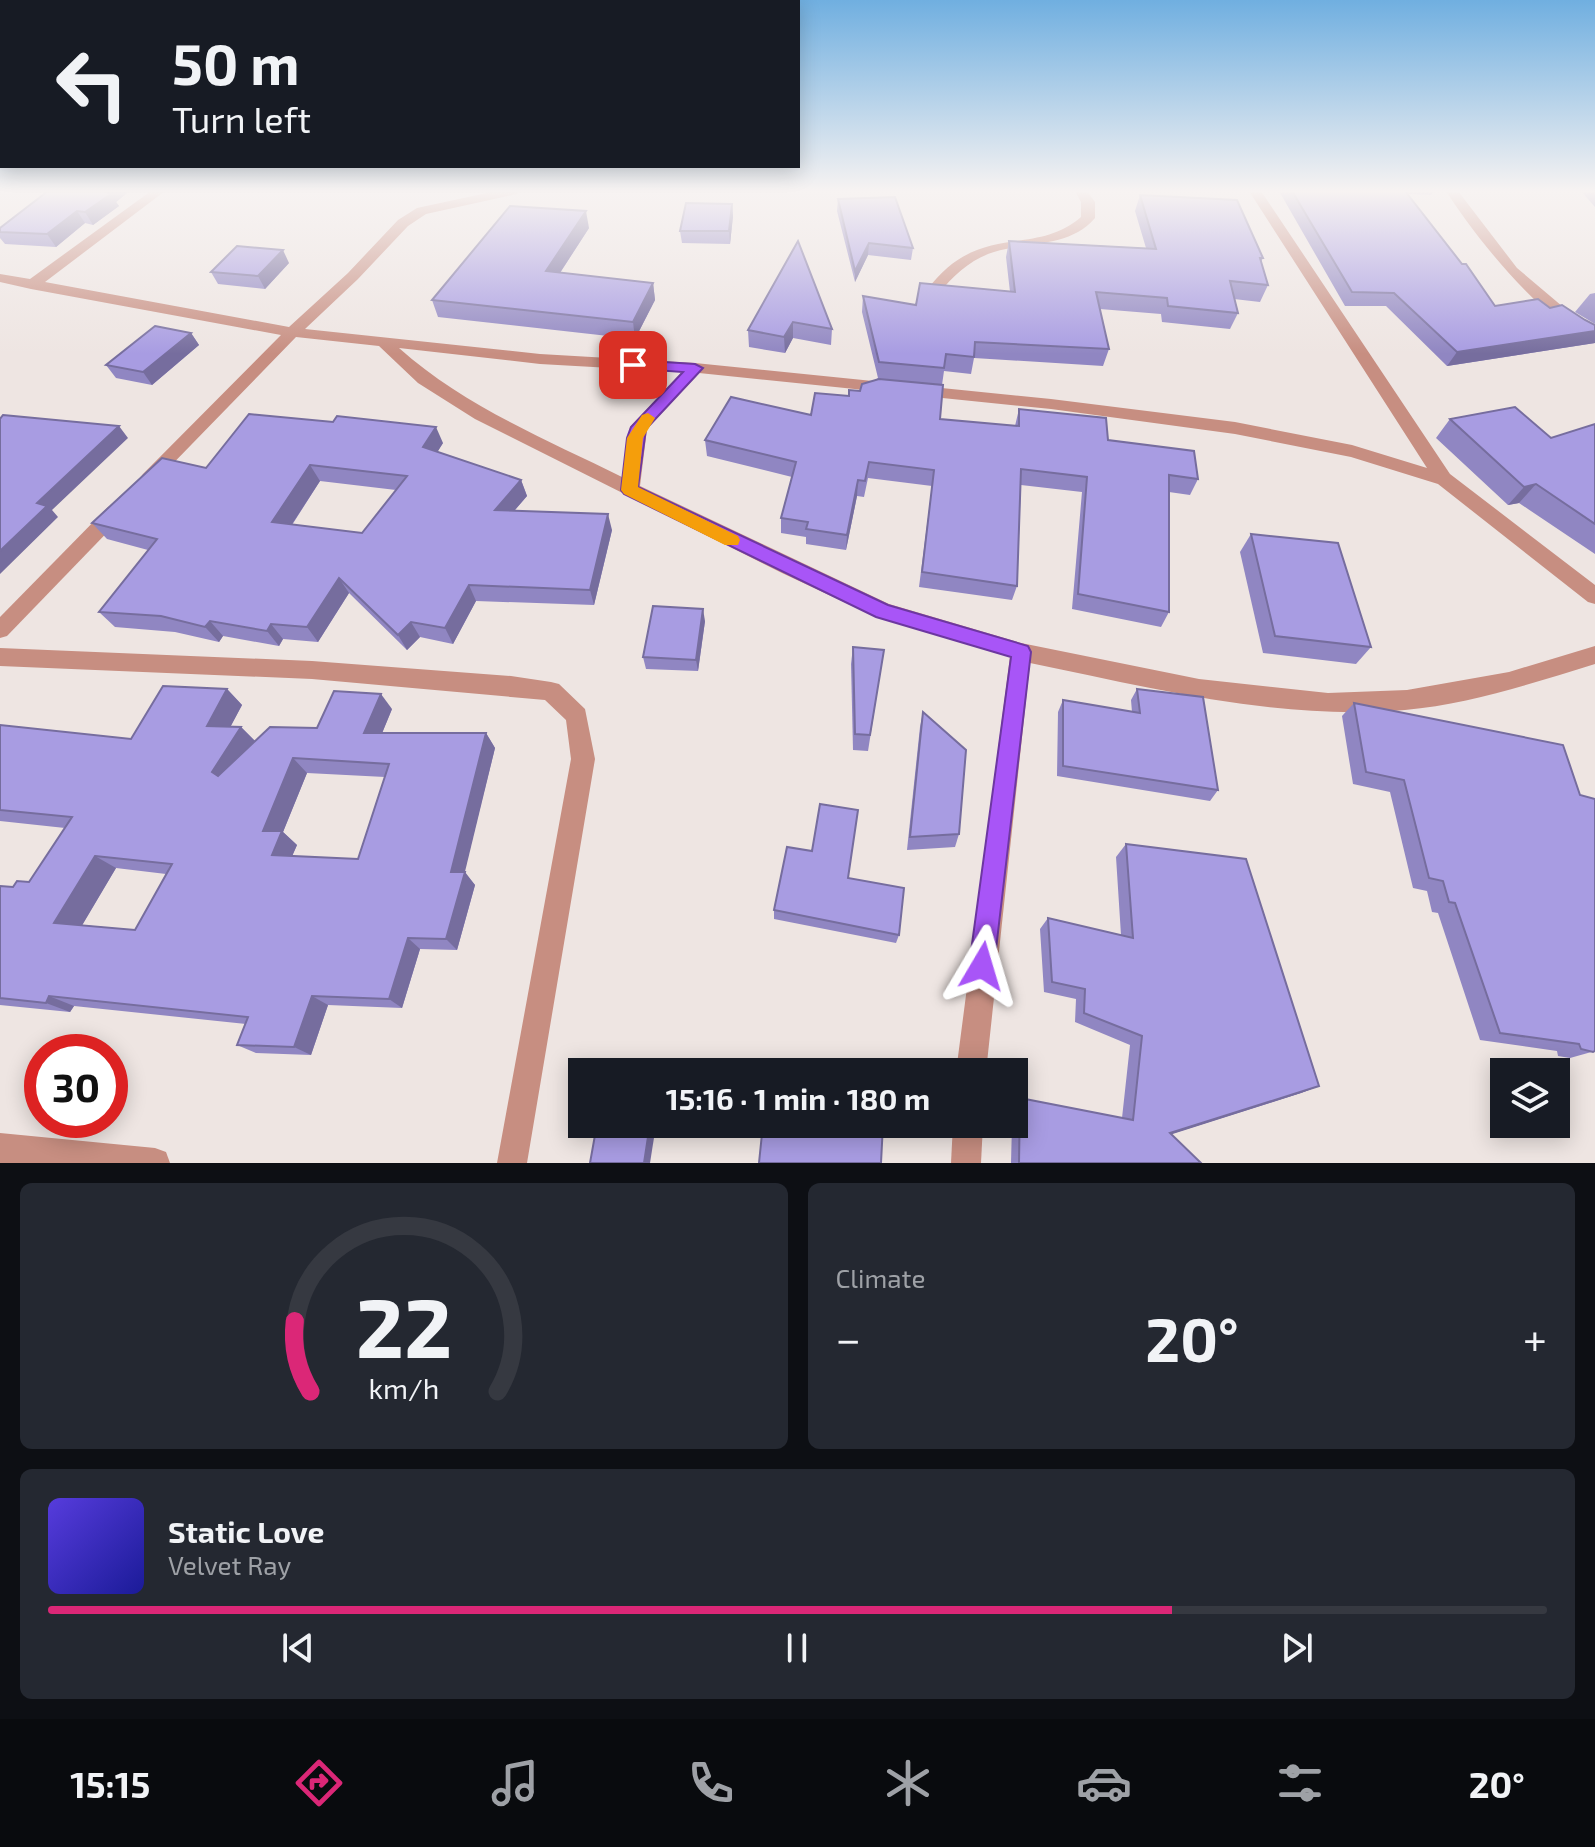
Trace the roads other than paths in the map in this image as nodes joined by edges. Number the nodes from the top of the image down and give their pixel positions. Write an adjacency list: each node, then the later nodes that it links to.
1 (85, 245): 7 (street)
2 (382, 245): 9 (street)
3 (1007, 245): 8 (street)
4 (1291, 245): 13 (street)
5 (1493, 245): 10 (street)
6 (0, 278): 7 (street)
7 (31, 285): 9 (street)
8 (934, 290)
9 (292, 332): 11 (street); 16 (street)
10 (1595, 335)
11 (385, 344): 12 (street); 14 (street)
12 (695, 368): 13 (street); 14 (street)
13 (1444, 479): 15 (street)
14 (630, 490): 17 (street)
15 (1595, 596)
16 (0, 630)
17 (1021, 652): 18 (street); 20 (street)
18 (1595, 655)
19 (0, 657): 24 (street)
20 (972, 1058)
21 (967, 1138): 25 (street)
22 (0, 1148): 23 (street)
23 (155, 1163)
24 (512, 1163)
25 (966, 1163)

